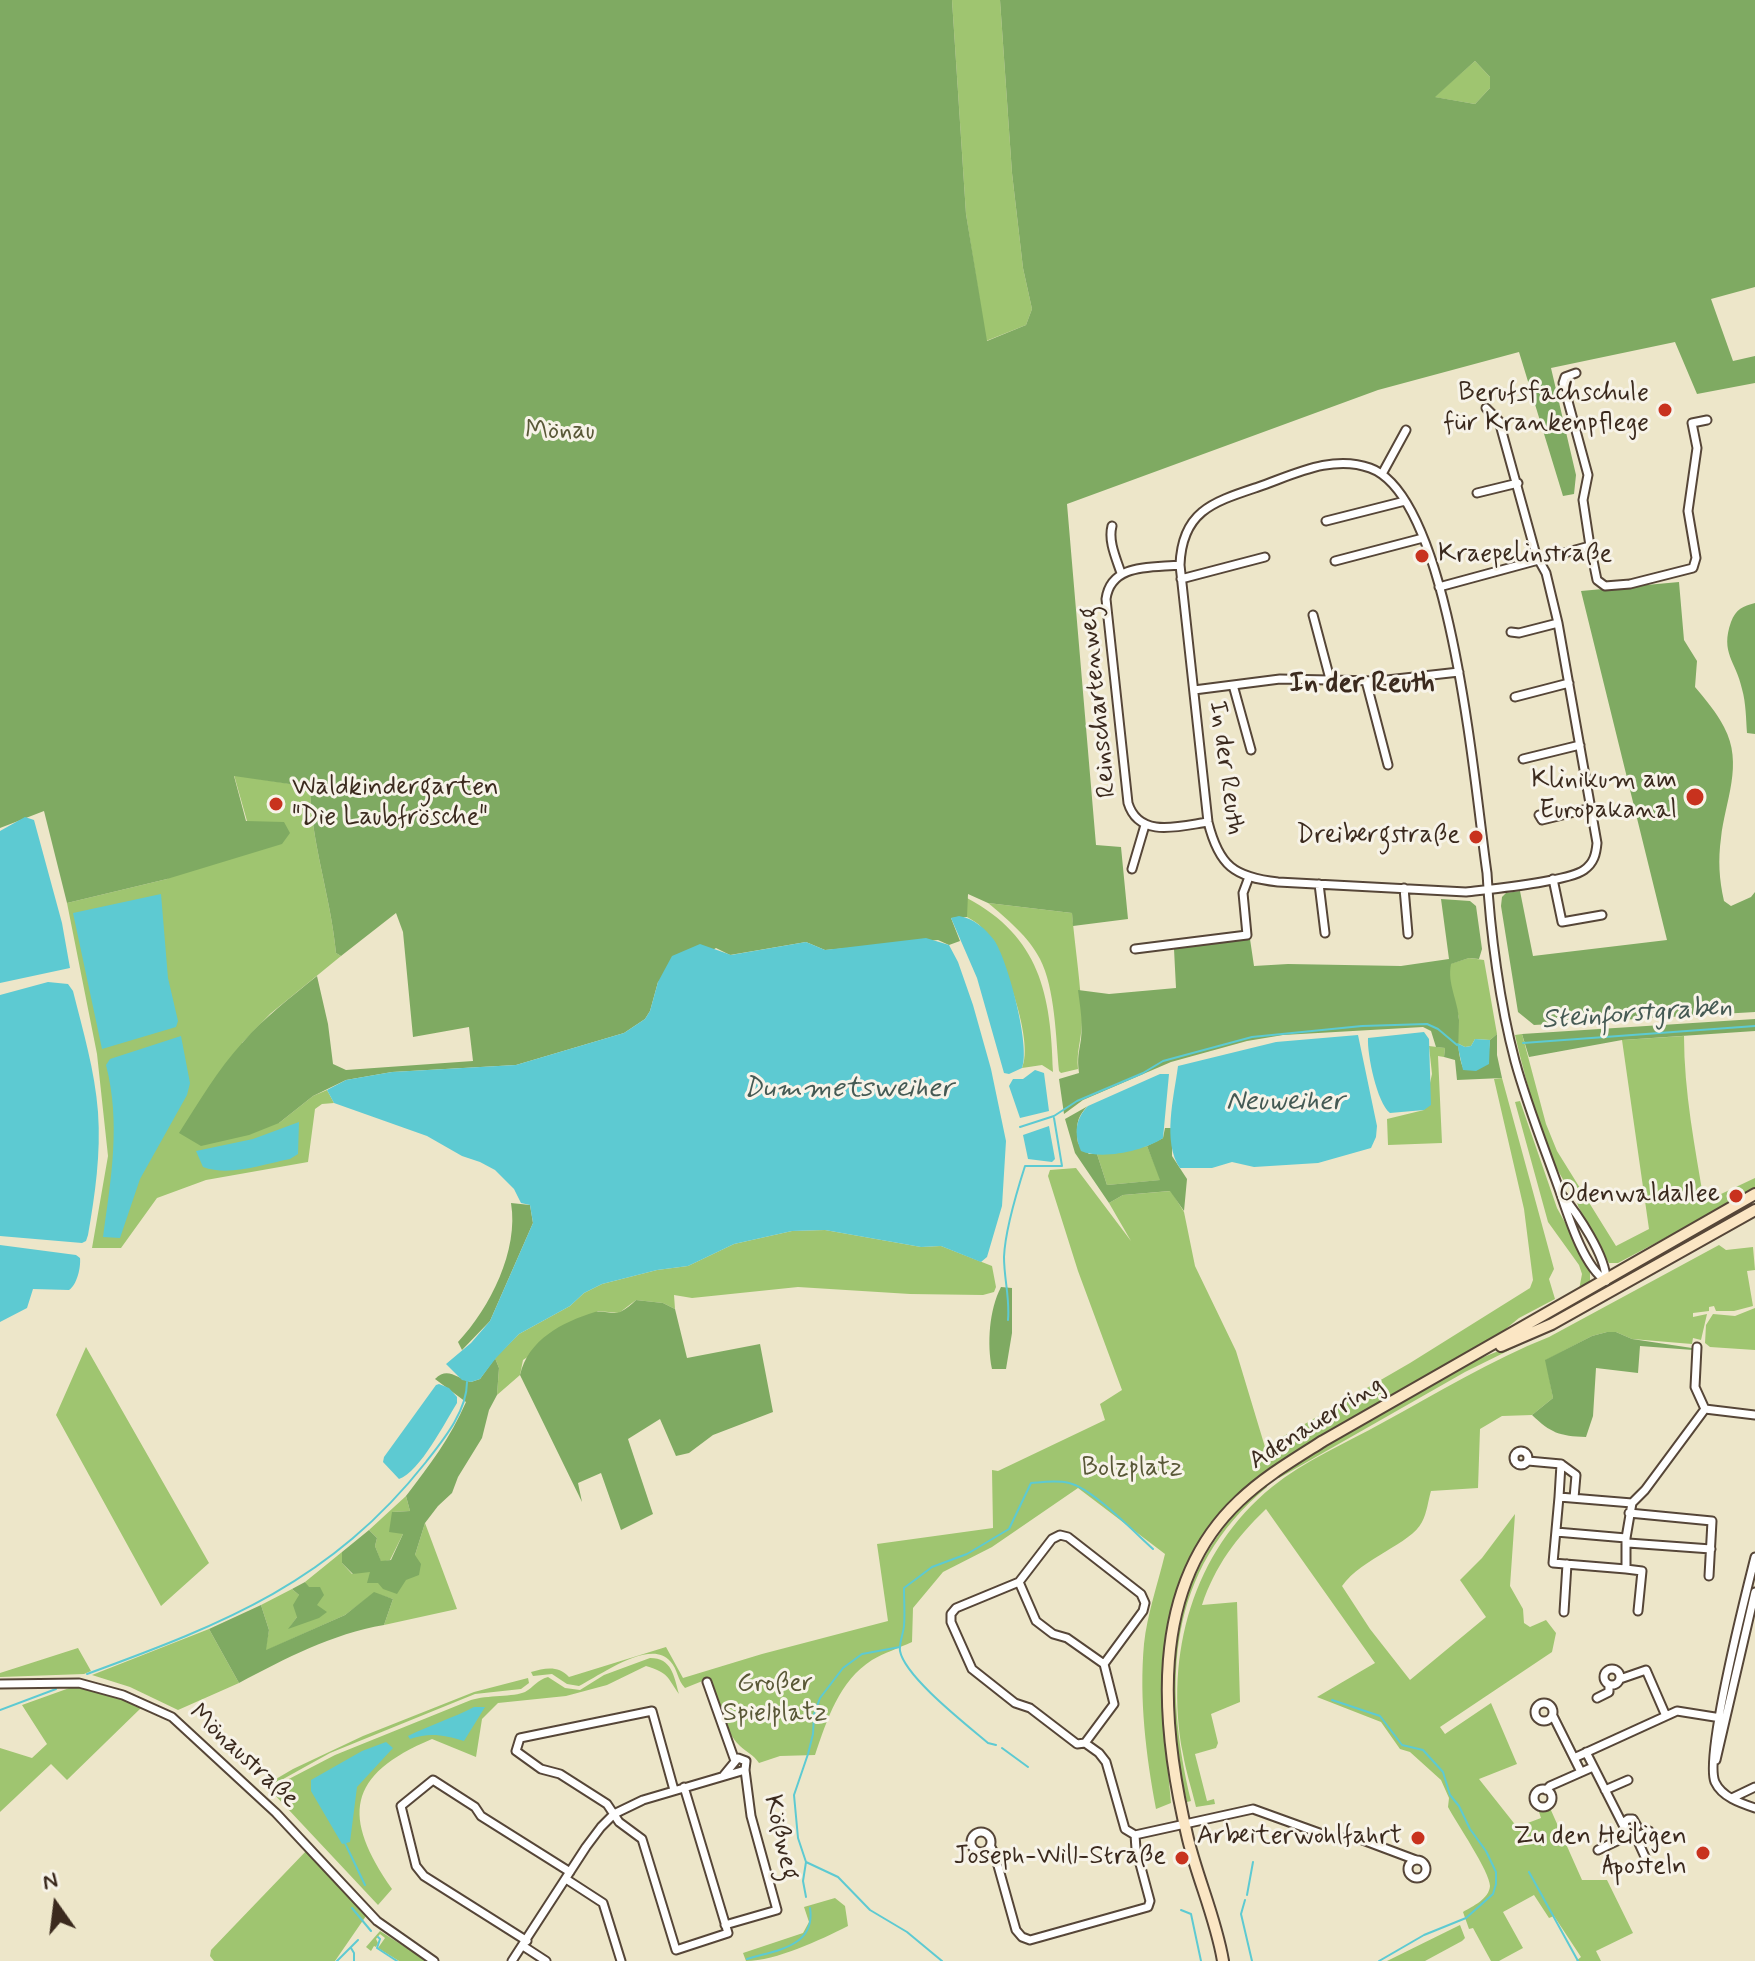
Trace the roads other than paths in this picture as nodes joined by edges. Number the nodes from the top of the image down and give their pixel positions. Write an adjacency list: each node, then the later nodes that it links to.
1 (1576, 373): 12 (street)
2 (1486, 408): 6 (street)
3 (1707, 420): 12 (street)
4 (1406, 430): 5 (street)
5 (1382, 474): 8 (street); 16 (street, In der Reuth)
6 (1518, 483): 7 (street); 15 (street)
7 (1477, 493)
8 (1405, 501): 9 (street); 11 (street)
9 (1326, 521)
10 (1112, 526): 17 (street, Reinschartenweg)
11 (1423, 538): 14 (street); 19 (street)
12 (1590, 546): 15 (street)
13 (1265, 557): 18 (street)
14 (1335, 561)
15 (1538, 561): 19 (street); 21 (street)
16 (1180, 565): 17 (street, Reinschartenweg); 18 (street, In der Reuth)
17 (1121, 573): 37 (street, Reinschartenweg)
18 (1181, 579): 28 (street, In der Reuth)
19 (1439, 587): 23 (street)
20 (1313, 615): 24 (street)
21 (1558, 623): 22 (street); 26 (street)
22 (1511, 632)
23 (1459, 672): 25 (street); 43 (street)
24 (1330, 679): 25 (street); 27 (street)
25 (1366, 681): 33 (street)
26 (1569, 683): 29 (street); 30 (street)
27 (1233, 685): 28 (street); 31 (street)
28 (1194, 690): 36 (street, In der Reuth)
29 (1515, 697)
30 (1580, 745): 32 (street); 34 (street)
31 (1251, 750)
32 (1523, 759)
33 (1388, 765)
34 (1591, 808): 35 (street); 40 (street)
35 (1539, 815)
36 (1208, 822): 37 (street, Reinschartenweg); 39 (street, In der Reuth)
37 (1145, 825): 38 (street, Reinschartenweg)
38 (1132, 869)
39 (1249, 877): 41 (street); 47 (street)
40 (1553, 879): 43 (street); 44 (street)
41 (1319, 884): 42 (street); 45 (street)
42 (1404, 888): 43 (street); 46 (street)
43 (1488, 889): 50 (street)
44 (1602, 915)
45 (1325, 933)
46 (1408, 934)
47 (1135, 949)
48 (1755, 1194): 50 (main road, Adenauerring)
49 (1755, 1210): 50 (main road, Adenauerring)
50 (1609, 1286): 97 (main road, Adenauerring)
51 (1697, 1347): 52 (street)
52 (1705, 1409): 53 (street); 58 (street)
53 (1755, 1415)
54 (1528, 1461): 55 (street)
55 (1561, 1464): 56 (street); 57 (street)
56 (1559, 1497): 57 (street); 60 (street)
57 (1574, 1498): 58 (street)
58 (1632, 1503): 59 (street)
59 (1629, 1513): 61 (street); 62 (street)
60 (1556, 1532): 61 (street); 64 (street)
61 (1627, 1541): 62 (street); 65 (street)
62 (1711, 1549): 66 (street)
63 (1755, 1557): 79 (street)
64 (1567, 1564): 65 (street); 70 (street)
65 (1626, 1569): 69 (street)
66 (1709, 1576)
67 (1019, 1582): 71 (street); 71 (street); 80 (street)
68 (1755, 1592): 79 (street)
69 (1638, 1611)
70 (1564, 1612)
71 (1104, 1664): 80 (street)
72 (1620, 1679): 75 (street); 75 (street); 78 (street)
73 (707, 1682): 83 (street)
74 (0, 1684): 108 (street, Mönaustraße)
75 (1609, 1685): 76 (street)
76 (1597, 1698)
77 (1553, 1716): 82 (street)
78 (1666, 1716): 79 (street); 81 (street)
79 (1723, 1718): 94 (street)
80 (1085, 1743): 100 (street)
81 (1586, 1752): 82 (street); 84 (street)
82 (1574, 1758): 86 (street)
83 (735, 1761): 85 (street); 87 (street)
84 (1593, 1767): 86 (street); 93 (street)
85 (745, 1770): 87 (street); 106 (street, Kößweg)
86 (1581, 1772): 92 (street)
87 (724, 1775): 89 (street)
88 (1628, 1780): 93 (street)
89 (684, 1787): 91 (street); 106 (street)
90 (1755, 1787): 94 (street)
91 (674, 1790): 96 (street); 96 (street)
92 (1546, 1790)
93 (1605, 1790): 98 (street)
94 (1732, 1798): 95 (street)
95 (1755, 1808)
96 (614, 1814): 105 (street); 106 (street)
97 (1185, 1823): 100 (street); 104 (street); 112 (main road, Adenauerring)
98 (1630, 1831): 99 (street); 102 (street); 103 (street)
99 (1649, 1831)
100 (1135, 1835): 101 (street)
101 (991, 1847)
102 (1598, 1850)
103 (1646, 1859)
104 (1416, 1860)
105 (568, 1876): 107 (street); 107 (street); 111 (street)
106 (725, 1925)
107 (525, 1944): 109 (street); 110 (street)
108 (434, 1961)
109 (512, 1961)
110 (546, 1961)
111 (621, 1961)
112 (1223, 1961)

